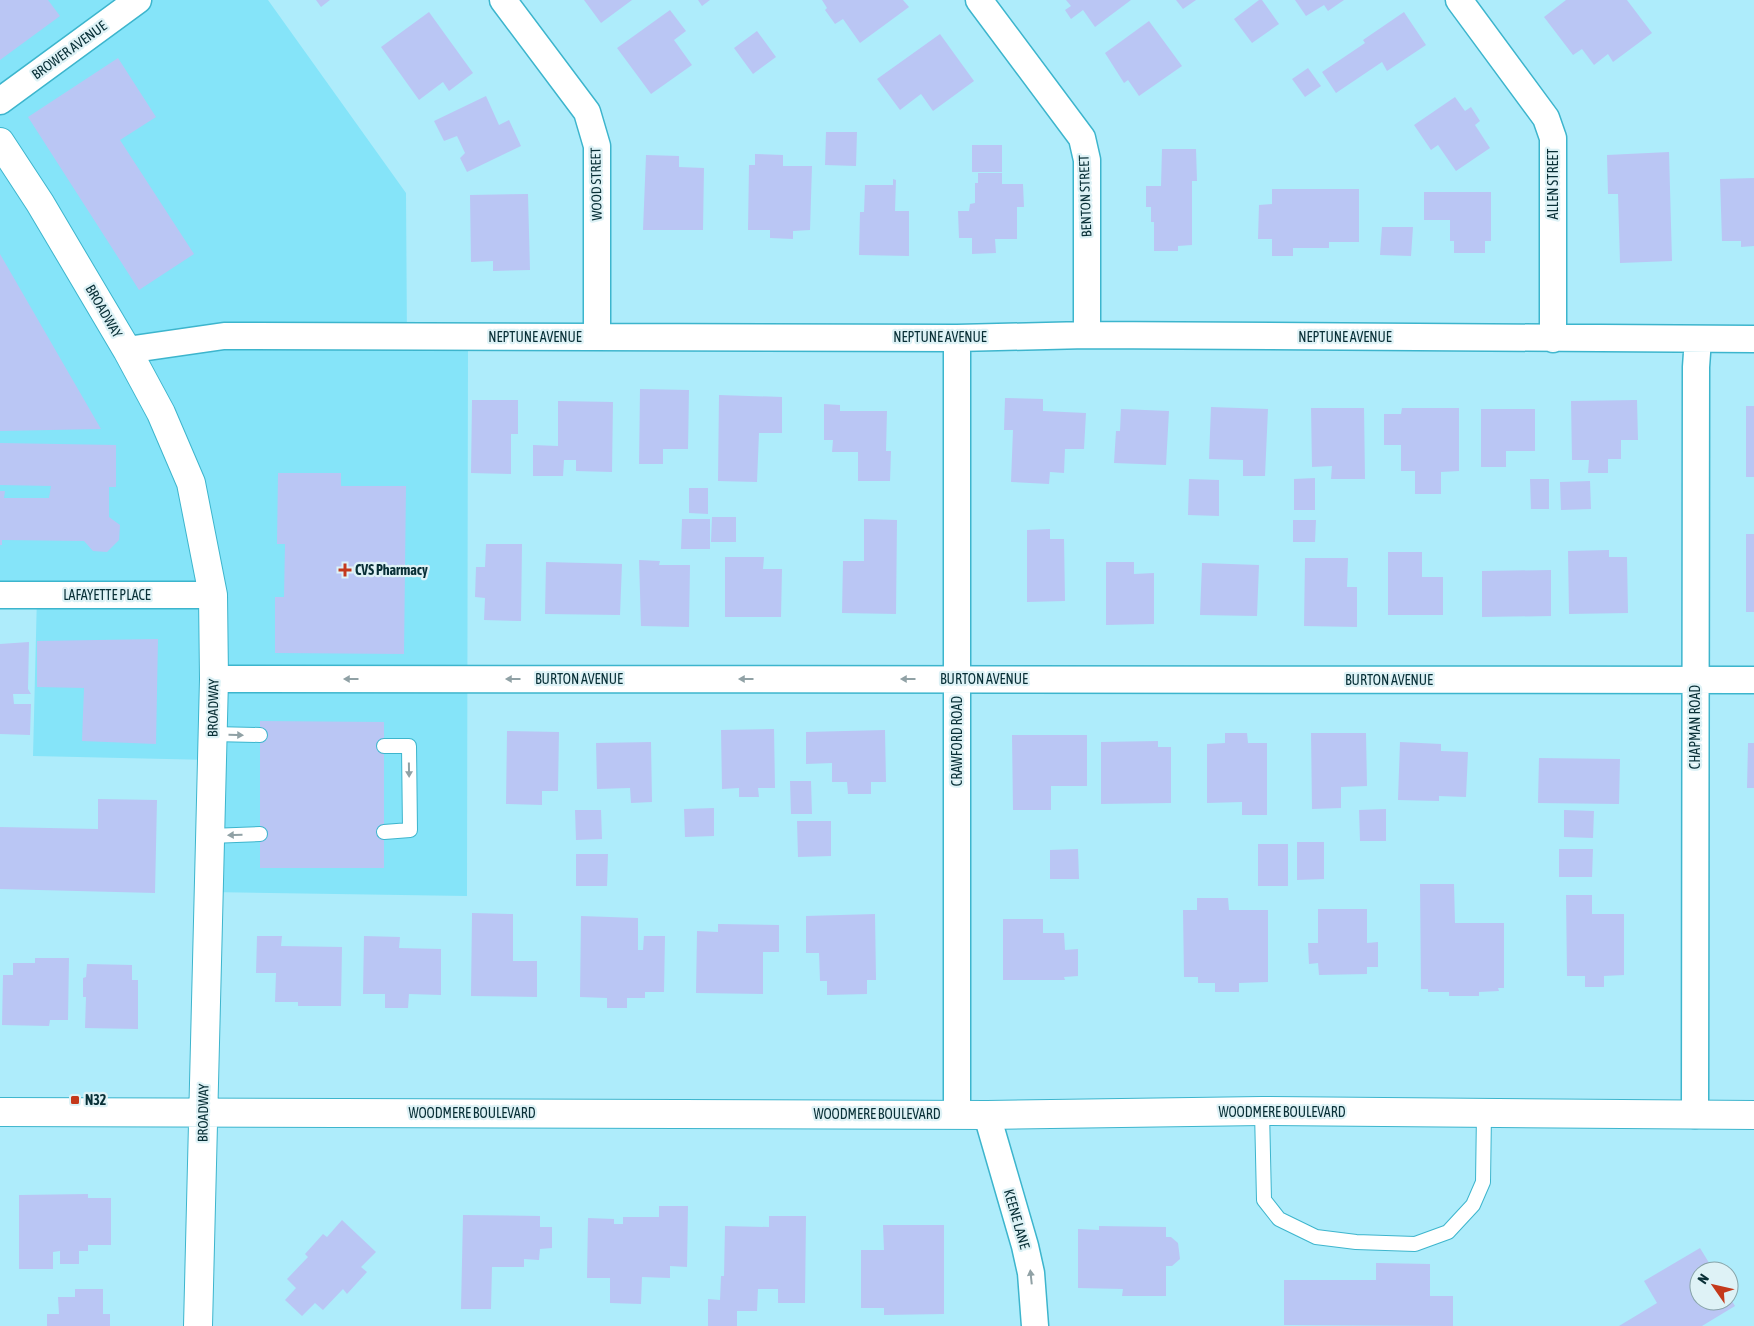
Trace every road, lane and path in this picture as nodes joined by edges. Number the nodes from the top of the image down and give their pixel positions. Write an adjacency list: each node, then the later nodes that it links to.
1 (138, 0): 5 (street, BROWER AVENUE)
2 (503, 0): 8 (street, WOOD STREET)
3 (979, 0): 7 (street, BENTON STREET)
4 (1459, 0): 10 (street, ALLEN STREET)
5 (0, 101)
6 (0, 142): 13 (street, BROADWAY)
7 (1088, 336): 9 (street, NEPTUNE AVENUE); 10 (street, NEPTUNE AVENUE)
8 (597, 337): 9 (street, NEPTUNE AVENUE); 13 (street, NEPTUNE AVENUE)
9 (957, 338): 17 (street, CRAWFORD ROAD)
10 (1553, 338): 11 (street, NEPTUNE AVENUE)
11 (1698, 339): 12 (street, NEPTUNE AVENUE); 18 (street, CHAPMAN ROAD)
12 (1754, 339)
13 (126, 350): 15 (street, BROADWAY)
14 (0, 595): 15 (street, LAFAYETTE PLACE)
15 (213, 595): 16 (street, BROADWAY)
16 (214, 679): 17 (street, BURTON AVENUE, one-way to 16); 20 (street, BROADWAY)
17 (957, 679): 18 (street, BURTON AVENUE); 30 (street, CRAWFORD ROAD)
18 (1695, 680): 19 (street, BURTON AVENUE); 32 (street, CHAPMAN ROAD)
19 (1754, 680)
20 (213, 734): 21 (lane, one-way to 21); 25 (street, BROADWAY)
21 (260, 735)
22 (384, 746): 23 (lane, one-way to 23)
23 (384, 832)
24 (260, 834): 25 (lane, one-way to 25)
25 (210, 836): 28 (street, BROADWAY)
26 (1262, 1111): 29 (street, WOODMERE BOULEVARD); 29 (lane); 31 (street, WOODMERE BOULEVARD)
27 (0, 1112): 28 (street, WOODMERE BOULEVARD)
28 (203, 1113): 30 (street, WOODMERE BOULEVARD); 34 (street, BROADWAY)
29 (1484, 1113): 32 (street, WOODMERE BOULEVARD)
30 (957, 1114): 31 (street, WOODMERE BOULEVARD)
31 (987, 1115): 35 (street, KEENE LANE, one-way to 31)
32 (1695, 1115): 33 (street, WOODMERE BOULEVARD)
33 (1754, 1115)
34 (198, 1326)
35 (1034, 1326)

